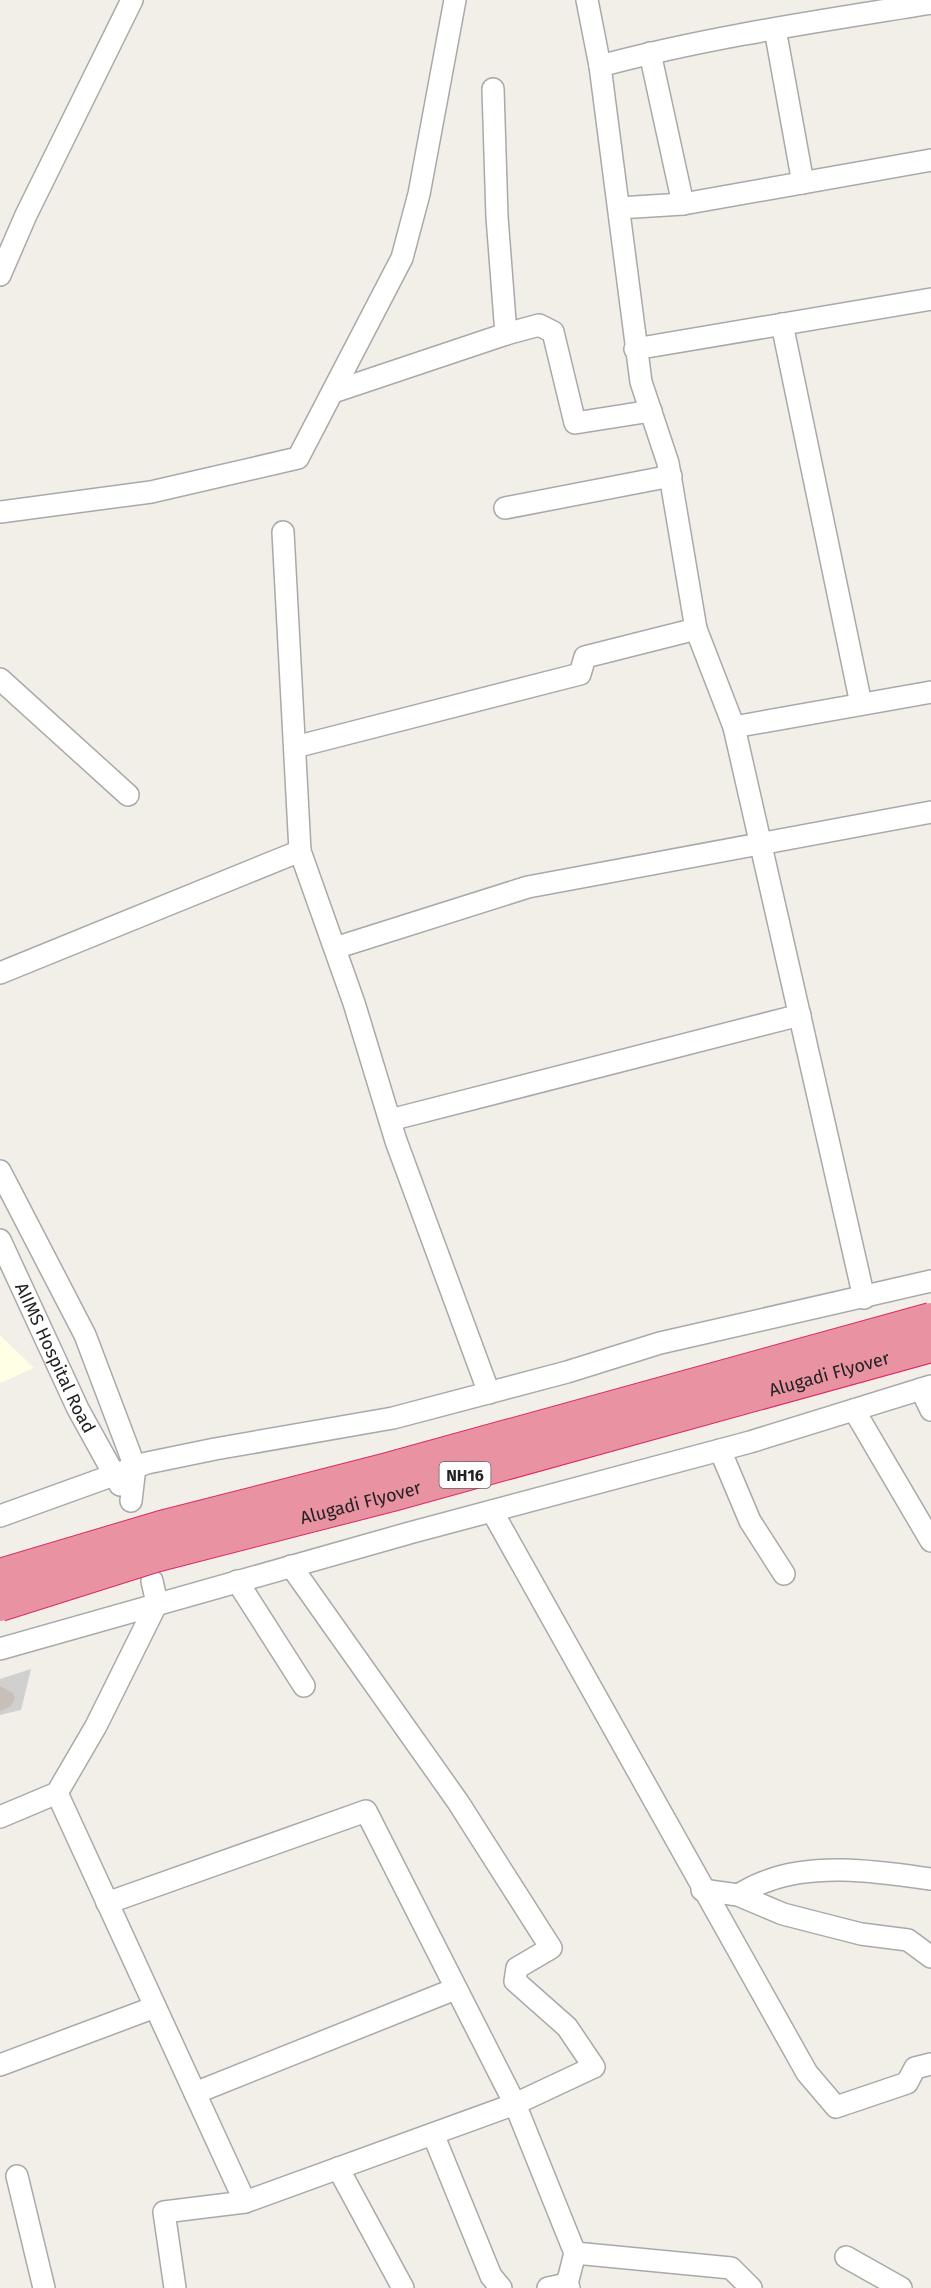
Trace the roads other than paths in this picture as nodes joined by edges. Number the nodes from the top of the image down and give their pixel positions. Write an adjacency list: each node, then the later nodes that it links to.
1 (132, 0): 13 (street)
2 (455, 0): 18 (street)
3 (587, 0): 7 (street)
4 (931, 3): 5 (street)
5 (775, 29): 6 (street); 10 (street)
6 (650, 53): 7 (street); 11 (street)
7 (600, 66): 12 (street)
8 (493, 88): 16 (street)
9 (931, 160): 10 (street)
10 (803, 183): 11 (street)
11 (683, 204): 12 (street)
12 (619, 208): 17 (street)
13 (0, 275)
14 (931, 299): 15 (street)
15 (782, 324): 17 (street); 27 (street)
16 (506, 334): 18 (street); 19 (street)
17 (635, 349): 19 (street)
18 (333, 392): 22 (street)
19 (651, 411): 20 (street)
20 (671, 476): 21 (street); 24 (street)
21 (505, 508)
22 (0, 512)
23 (283, 532): 29 (street)
24 (696, 629): 28 (street); 29 (street)
25 (0, 679): 30 (street)
26 (931, 692): 27 (street)
27 (861, 705): 28 (street)
28 (734, 727): 32 (street)
29 (295, 747): 33 (street)
30 (128, 795)
31 (931, 812): 32 (street)
32 (760, 844): 34 (street); 36 (street)
33 (300, 851): 34 (street); 35 (street)
34 (335, 948): 37 (street)
35 (0, 973)
36 (800, 1015): 37 (street); 41 (street)
37 (390, 1120): 45 (street)
38 (0, 1171): 49 (street, AIIMS Hospital Road)
39 (0, 1240): 50 (street, AIIMS Hospital Road)
40 (931, 1281): 41 (street)
41 (864, 1298): 45 (street)
42 (931, 1319): 56 (highway, Alugadi Flyover / NH16, bridge)
43 (931, 1346): 60 (highway, Alugadi Flyover / NH16, bridge)
44 (926, 1388): 46 (street); 47 (street)
45 (489, 1393): 49 (street)
46 (854, 1410): 48 (street); 53 (street)
47 (931, 1410)
48 (720, 1450): 51 (street); 55 (street)
49 (135, 1467): 50 (street); 50 (street, AIIMS Hospital Road)
50 (112, 1474): 52 (street)
51 (492, 1511): 54 (street); 66 (street)
52 (0, 1516)
53 (931, 1541)
54 (291, 1566): 58 (street); 75 (street)
55 (784, 1574)
56 (0, 1575)
57 (152, 1581): 59 (street)
58 (237, 1581): 59 (street); 62 (street)
59 (157, 1603): 61 (street); 63 (street)
60 (0, 1605)
61 (0, 1649)
62 (304, 1686)
63 (57, 1793): 64 (street); 68 (street)
64 (0, 1817)
65 (931, 1879): 67 (street)
66 (702, 1890): 67 (street); 72 (street)
67 (738, 1895): 69 (street)
68 (108, 1903): 70 (street); 71 (street)
69 (931, 1957)
70 (455, 1989): 74 (street); 75 (street)
71 (155, 2007): 73 (street); 74 (street)
72 (931, 2064)
73 (0, 2065)
74 (195, 2093): 79 (street)
75 (515, 2104): 76 (street); 80 (street)
76 (433, 2134): 77 (street); 86 (street)
77 (338, 2168): 79 (street); 85 (street)
78 (17, 2176): 83 (street)
79 (245, 2202): 84 (street)
80 (575, 2253): 82 (street); 87 (street)
81 (846, 2257): 88 (street)
82 (561, 2287)
83 (44, 2288)
84 (175, 2288)
85 (403, 2288)
86 (501, 2288)
87 (751, 2288)
88 (901, 2288)

